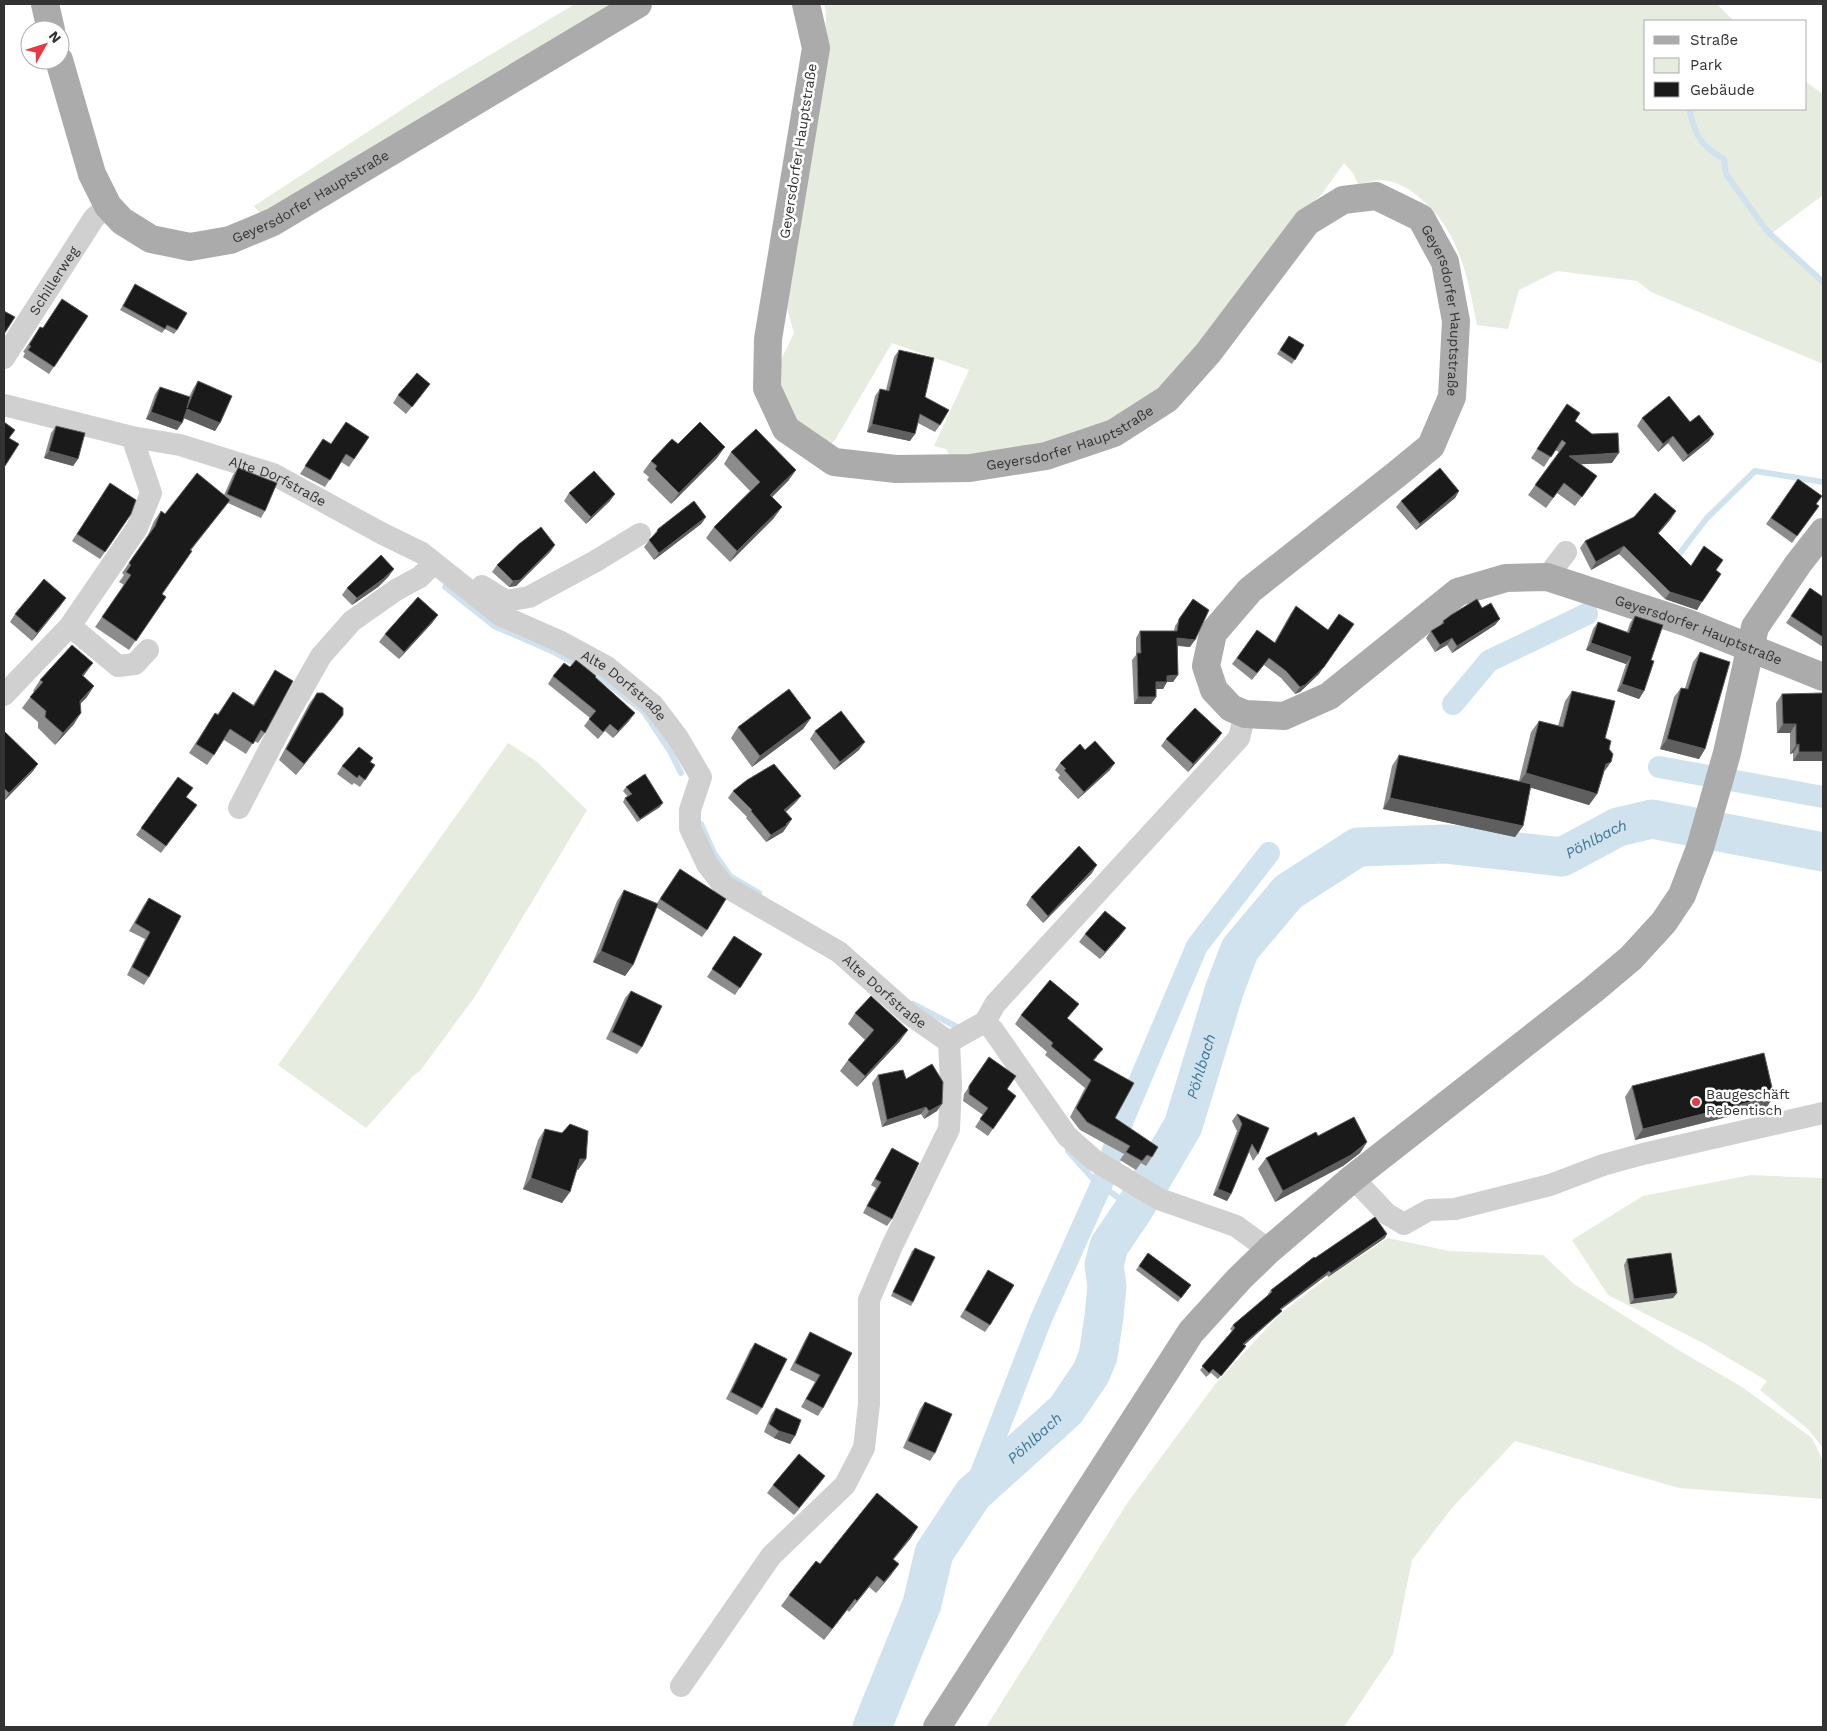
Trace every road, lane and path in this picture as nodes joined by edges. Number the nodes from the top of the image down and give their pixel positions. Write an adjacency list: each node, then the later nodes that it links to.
1 (44, 4): 5 (main road)
2 (59, 4): 6 (street)
3 (638, 4): 8 (main road, Geyersdorfer Hauptstraße)
4 (806, 4): 22 (main road, Geyersdorfer Hauptstraße)
5 (48, 20)
6 (58, 20)
7 (62, 70): 8 (main road, Geyersdorfer Hauptstraße)
8 (108, 206): 9 (street, Schillerweg)
9 (4, 358)
10 (4, 405): 11 (street, Alte Dorfstraße)
11 (132, 437): 15 (street, Alte Dorfstraße); 17 (street)
12 (1823, 532): 18 (main road)
13 (640, 534): 15 (street)
14 (1566, 552): 16 (street)
15 (439, 567): 23 (street); 25 (street, Alte Dorfstraße)
16 (1547, 577): 18 (main road, Geyersdorfer Hauptstraße); 22 (main road, Geyersdorfer Hauptstraße)
17 (70, 626): 19 (street); 21 (street)
18 (1751, 648): 20 (main road, Geyersdorfer Hauptstraße); 27 (main road)
19 (148, 650)
20 (1823, 677)
21 (4, 695)
22 (1245, 714): 24 (street)
23 (239, 808)
24 (985, 1022): 25 (street); 28 (street)
25 (949, 1042): 29 (street)
26 (1823, 1113): 27 (street)
27 (1352, 1178): 28 (main road)
28 (1269, 1250): 30 (main road)
29 (681, 1686)
30 (937, 1727)

